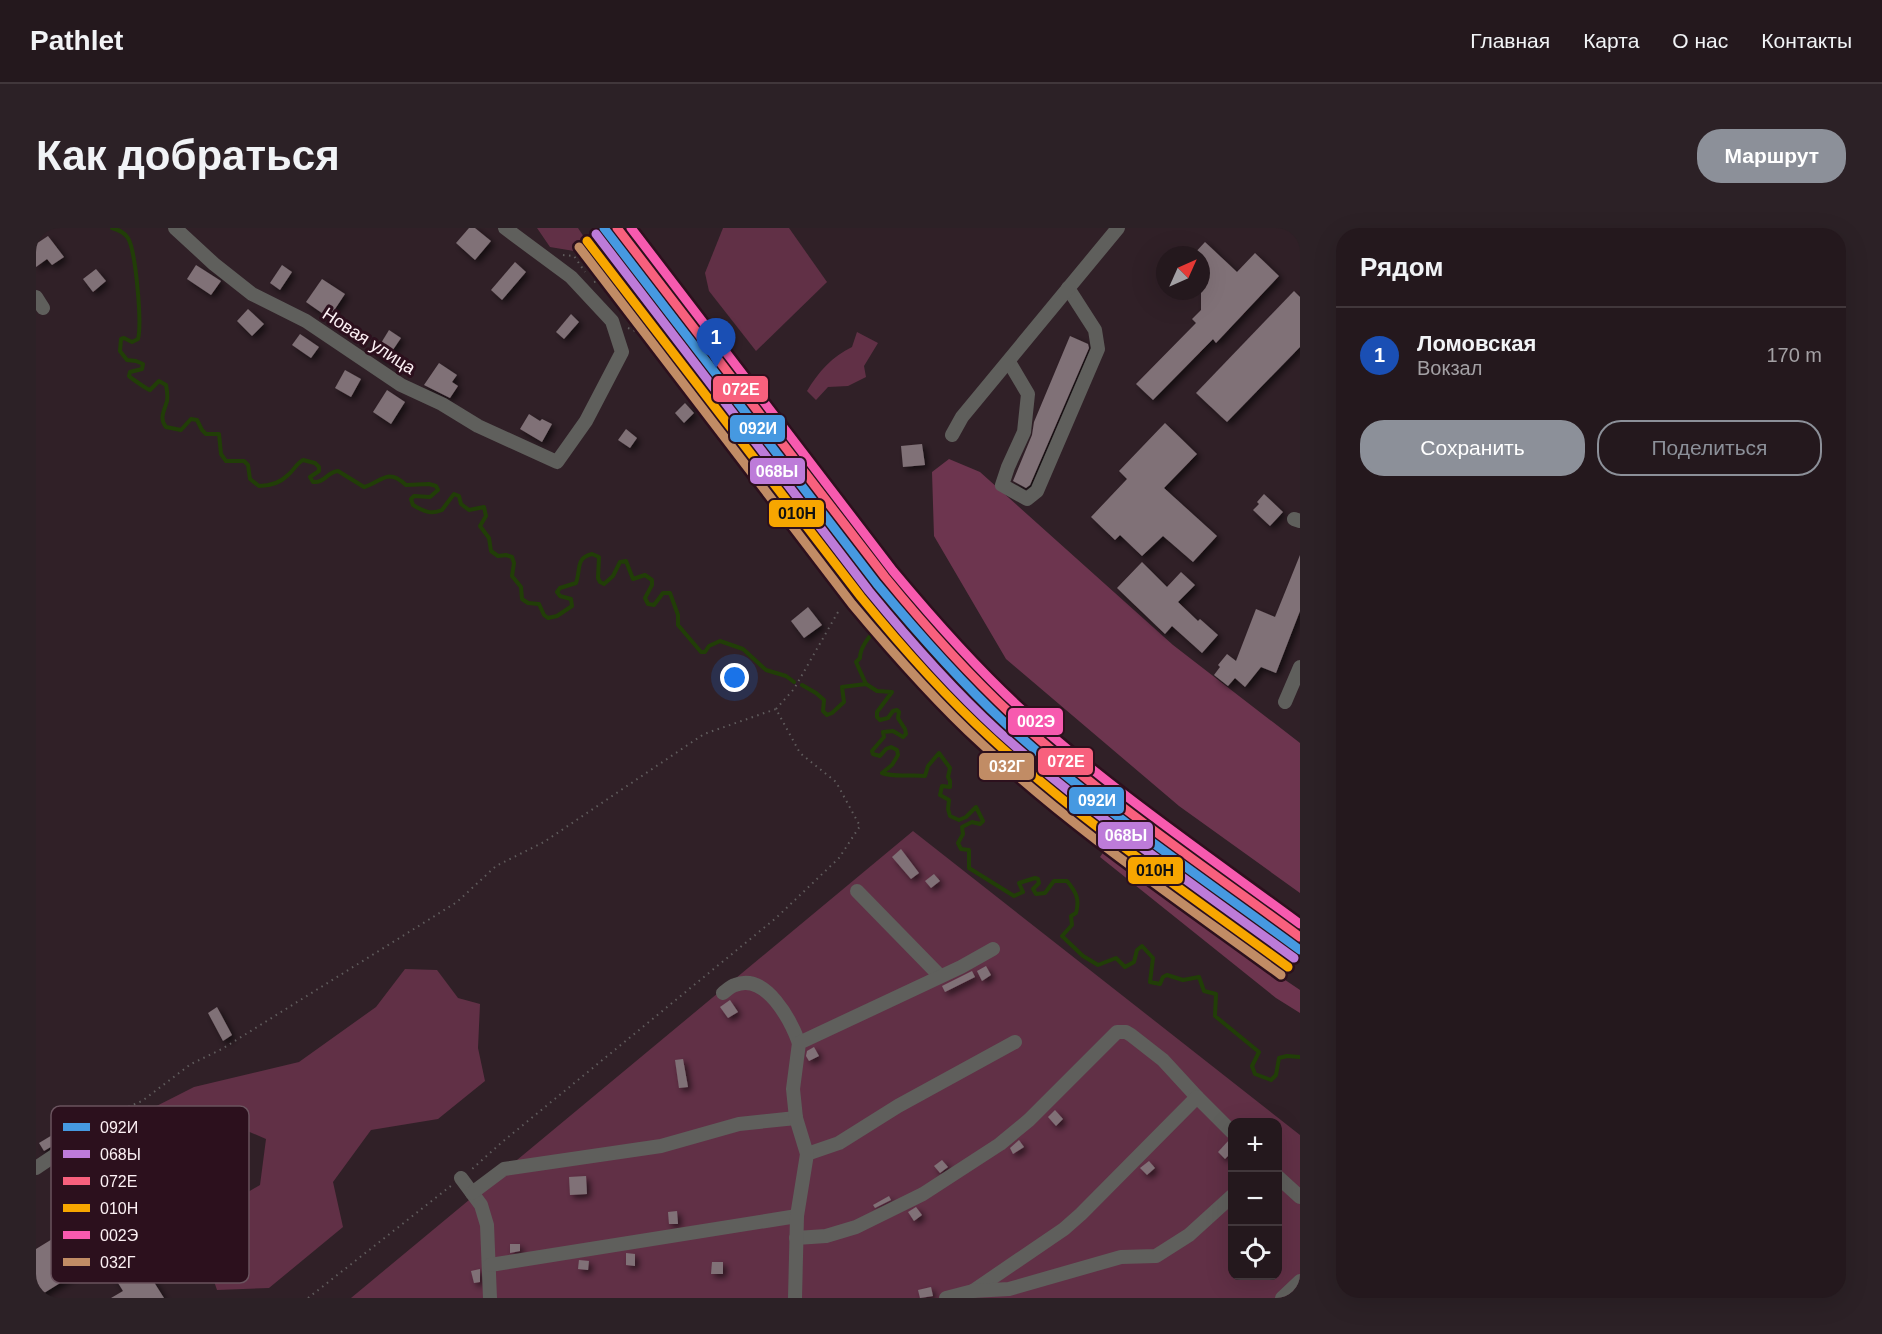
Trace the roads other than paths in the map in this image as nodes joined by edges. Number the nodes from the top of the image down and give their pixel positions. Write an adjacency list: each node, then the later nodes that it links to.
1 (176, 228): 2 (street, Новая улица)
2 (504, 228)
3 (1118, 228): 4 (street)
4 (1068, 288): 5 (street); 5 (street)
5 (1009, 362): 6 (street)
6 (952, 435)
7 (1300, 667): 8 (street)
8 (1285, 702)
9 (857, 891): 11 (street)
10 (993, 949): 11 (street)
11 (939, 975): 14 (street)
12 (723, 993): 14 (street)
13 (1015, 1042): 18 (street)
14 (799, 1043): 16 (street)
15 (1197, 1097): 17 (street); 27 (street); 30 (street)
16 (796, 1118): 18 (street); 23 (street)
17 (1228, 1127)
18 (807, 1154): 26 (street)
19 (51, 1158): 20 (street)
20 (36, 1168)
21 (460, 1178): 23 (street)
22 (1282, 1180): 24 (street)
23 (472, 1193): 28 (street)
24 (1300, 1197)
25 (1228, 1200): 30 (street)
26 (797, 1216): 27 (street); 28 (street)
27 (796, 1238): 32 (street)
28 (490, 1265): 31 (street)
29 (1300, 1281): 34 (street)
30 (973, 1291): 33 (street)
31 (490, 1298)
32 (795, 1298)
33 (946, 1298)
34 (1282, 1298)

